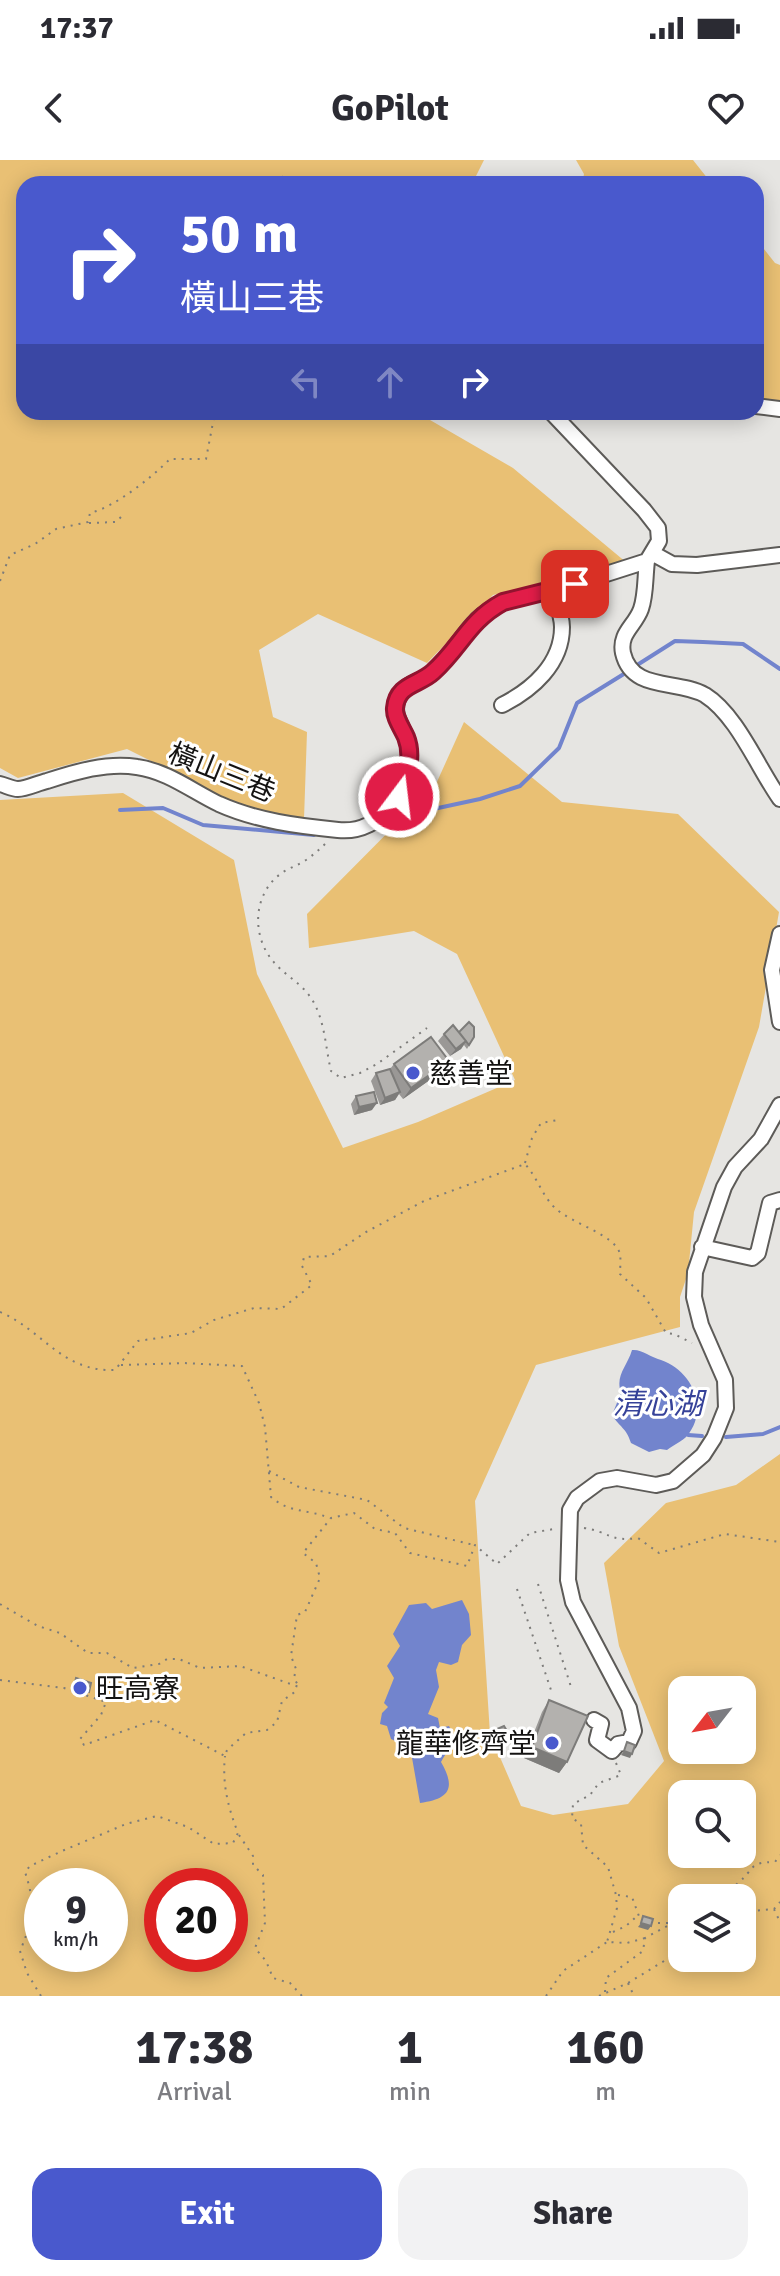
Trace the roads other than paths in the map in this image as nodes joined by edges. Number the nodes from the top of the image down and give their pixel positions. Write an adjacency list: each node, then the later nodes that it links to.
1 (558, 420): 3 (lane)
2 (780, 555): 3 (lane)
3 (649, 557): 4 (lane, 橫山三巷); 7 (lane)
4 (553, 590): 5 (lane); 6 (lane, 橫山三巷)
5 (502, 705)
6 (0, 784)
7 (780, 799)
8 (780, 934): 9 (lane)
9 (780, 1022)
10 (780, 1105): 12 (lane)
11 (780, 1200): 12 (lane)
12 (702, 1247): 13 (lane)
13 (594, 1720)

